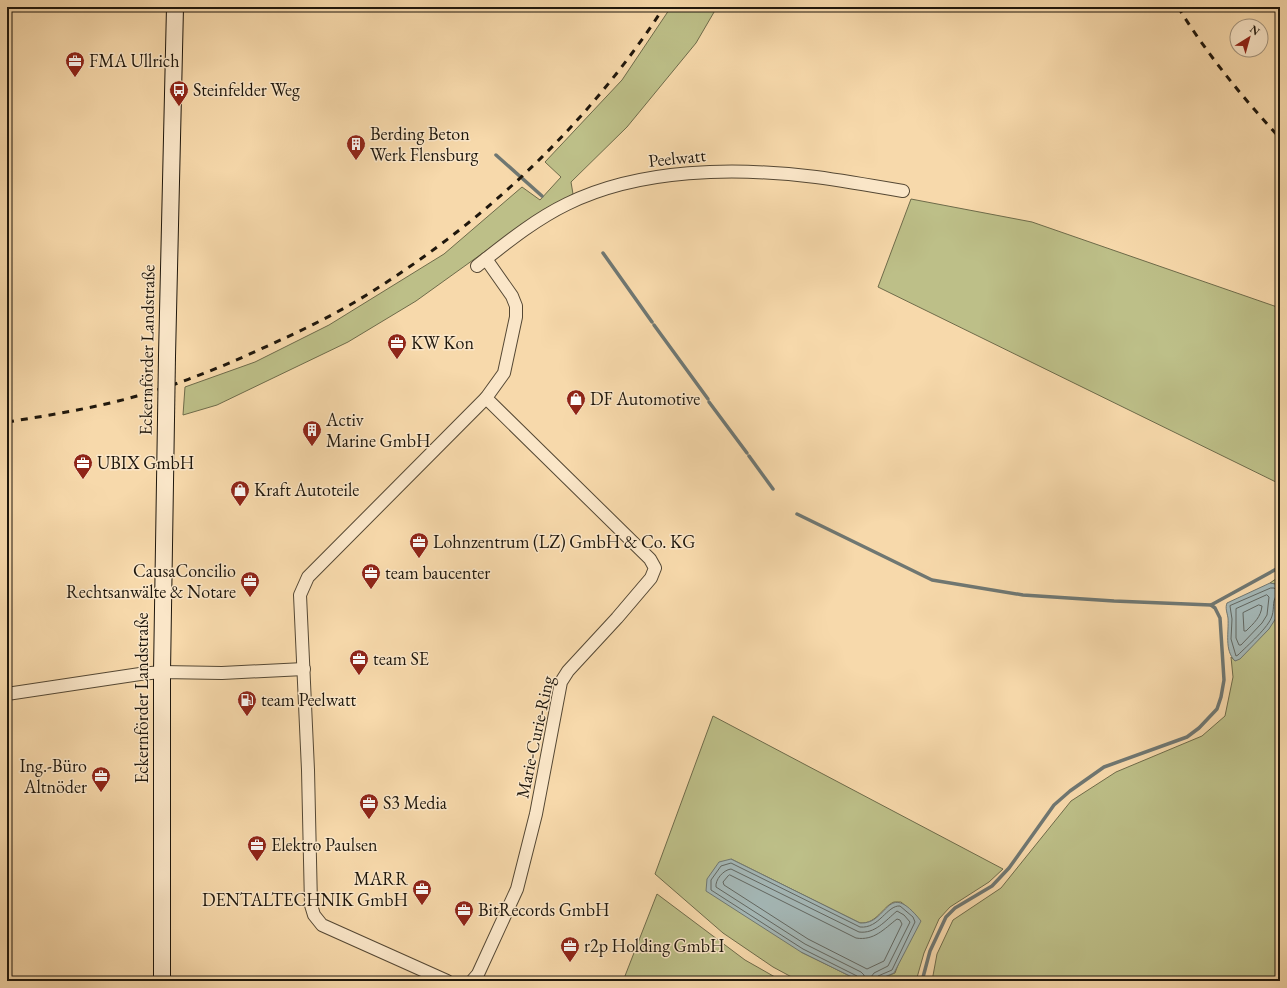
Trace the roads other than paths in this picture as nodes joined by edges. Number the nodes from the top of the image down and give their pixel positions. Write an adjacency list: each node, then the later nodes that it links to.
1 (175, 7): 5 (street, Eckernförder Landstraße, bridge)
2 (903, 191): 3 (street, Peelwatt)
3 (486, 398): 4 (street); 9 (street, Marie-Curie-Ring)
4 (304, 669): 5 (street); 8 (street)
5 (162, 672): 6 (street); 7 (street, Eckernförder Landstraße)
6 (7, 694)
7 (162, 981)
8 (447, 981)
9 (472, 981)

